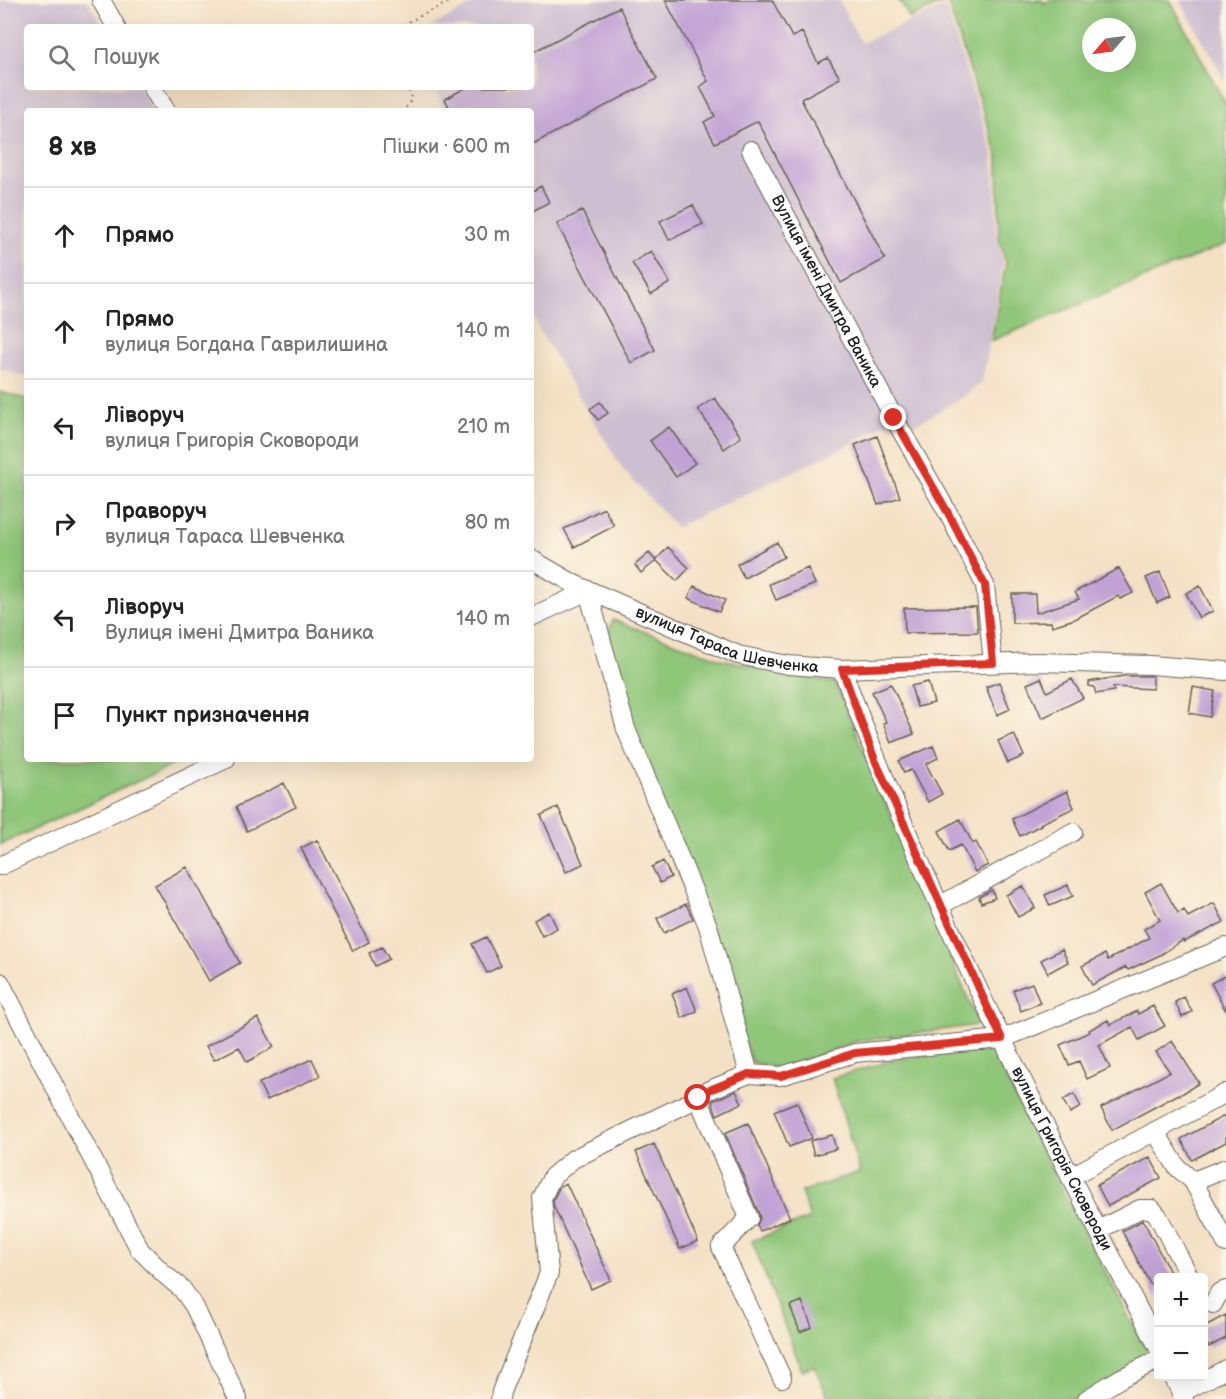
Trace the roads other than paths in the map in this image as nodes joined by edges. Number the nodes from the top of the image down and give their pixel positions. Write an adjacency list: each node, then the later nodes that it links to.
1 (100, 0): 2 (street)
2 (114, 24)
3 (154, 90): 4 (street)
4 (164, 108)
5 (751, 150): 8 (street, Вулиця імені Дмитра Ваника)
6 (534, 561): 9 (street, вулиця Тараса Шевченка)
7 (534, 616): 18 (street)
8 (993, 663): 9 (street, вулиця Тараса Шевченка); 10 (street, вулиця Тараса Шевченка)
9 (842, 669): 14 (street, вулиця Григорія Сковороди)
10 (1226, 671)
11 (220, 762): 13 (street)
12 (1073, 832): 14 (street)
13 (0, 866)
14 (941, 905): 17 (street, вулиця Григорія Сковороди)
15 (1226, 946): 17 (street)
16 (0, 982): 35 (street)
17 (1002, 1039): 18 (street); 23 (street, вулиця Григорія Сковороди)
18 (749, 1074): 20 (street)
19 (1226, 1093): 21 (street)
20 (698, 1098): 33 (street); 36 (street)
21 (1155, 1131): 23 (street); 24 (street)
22 (1226, 1168): 24 (street)
23 (1070, 1177): 25 (street, вулиця Григорія Сковороди)
24 (1193, 1181): 26 (street)
25 (1098, 1230): 27 (street); 30 (street, вулиця Григорія Сковороди)
26 (1226, 1243)
27 (1187, 1273)
28 (1226, 1290): 29 (street)
29 (1213, 1304)
30 (1154, 1339)
31 (1154, 1362): 37 (street)
32 (1226, 1369): 34 (street)
33 (782, 1378)
34 (1180, 1390)
35 (238, 1399)
36 (500, 1399)
37 (1087, 1399)

